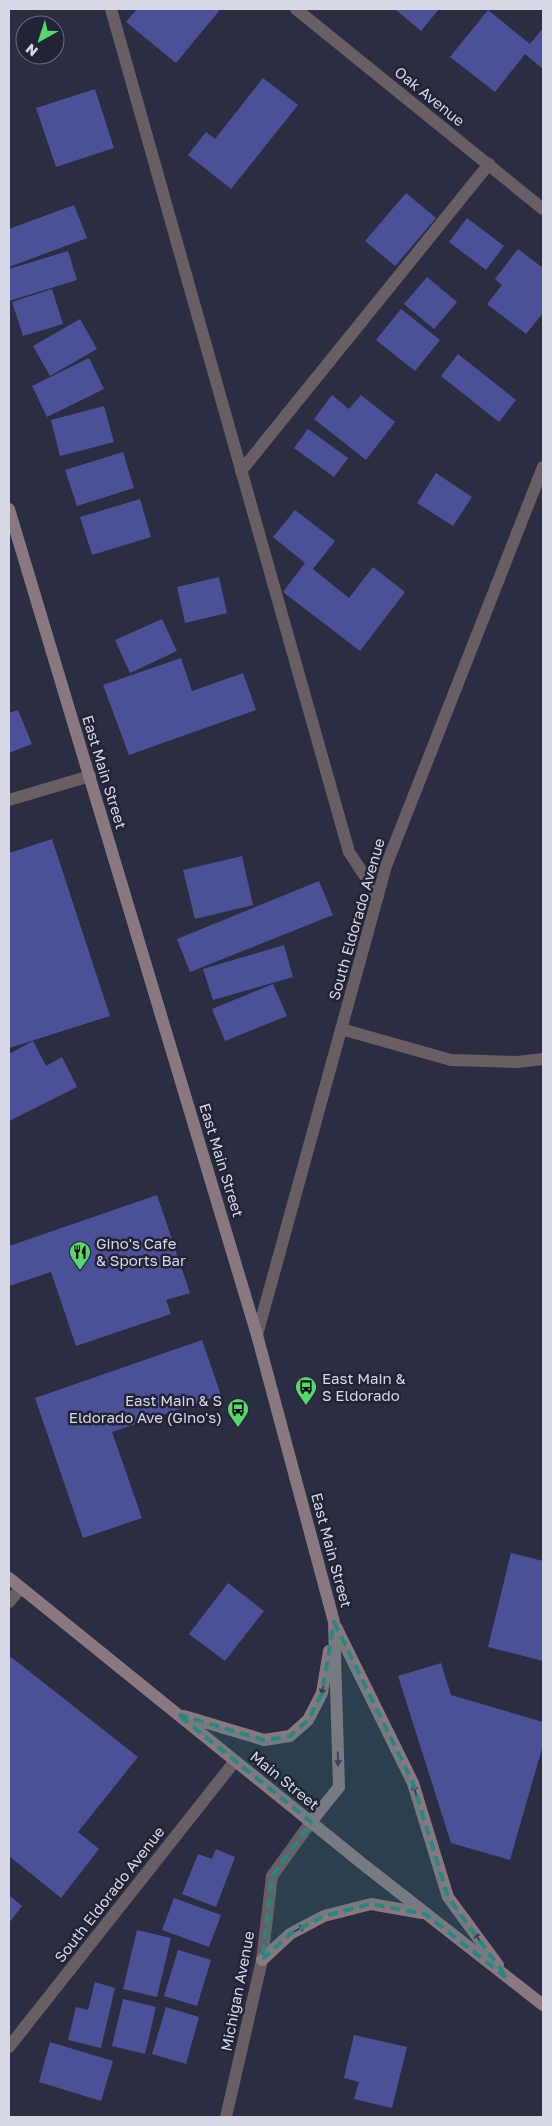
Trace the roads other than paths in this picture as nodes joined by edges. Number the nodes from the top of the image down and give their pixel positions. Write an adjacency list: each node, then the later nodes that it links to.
1 (111, 9): 6 (street)
2 (298, 9): 3 (street, Oak Avenue)
3 (488, 164): 4 (street, Oak Avenue); 6 (street)
4 (543, 209)
5 (543, 467): 10 (street, South Eldorado Avenue)
6 (241, 471): 10 (street)
7 (9, 509): 8 (street, East Main Street)
8 (90, 776): 9 (street); 13 (street, East Main Street)
9 (9, 800)
10 (378, 896): 11 (street, South Eldorado Avenue)
11 (341, 1029): 12 (street); 13 (street, South Eldorado Avenue)
12 (543, 1059)
13 (257, 1335): 17 (street, East Main Street)
14 (9, 1578): 15 (street, Main Street)
15 (21, 1588): 16 (street); 18 (street, Main Street)
16 (9, 1602)
17 (334, 1622): 18 (street, one-way to 18); 20 (street, East Main Street, one-way to 20); 23 (street, one-way to 17)
18 (177, 1714): 19 (street, Main Street)
19 (235, 1761): 20 (street, Main Street); 25 (street, South Eldorado Avenue)
20 (311, 1822): 21 (street, Main Street); 22 (street, Michigan Avenue)
21 (425, 1914): 22 (street, one-way to 21); 23 (street, Main Street)
22 (262, 1960): 26 (street, Michigan Avenue)
23 (507, 1978): 24 (street, Main Street)
24 (543, 2005)
25 (9, 2047)
26 (226, 2117)

